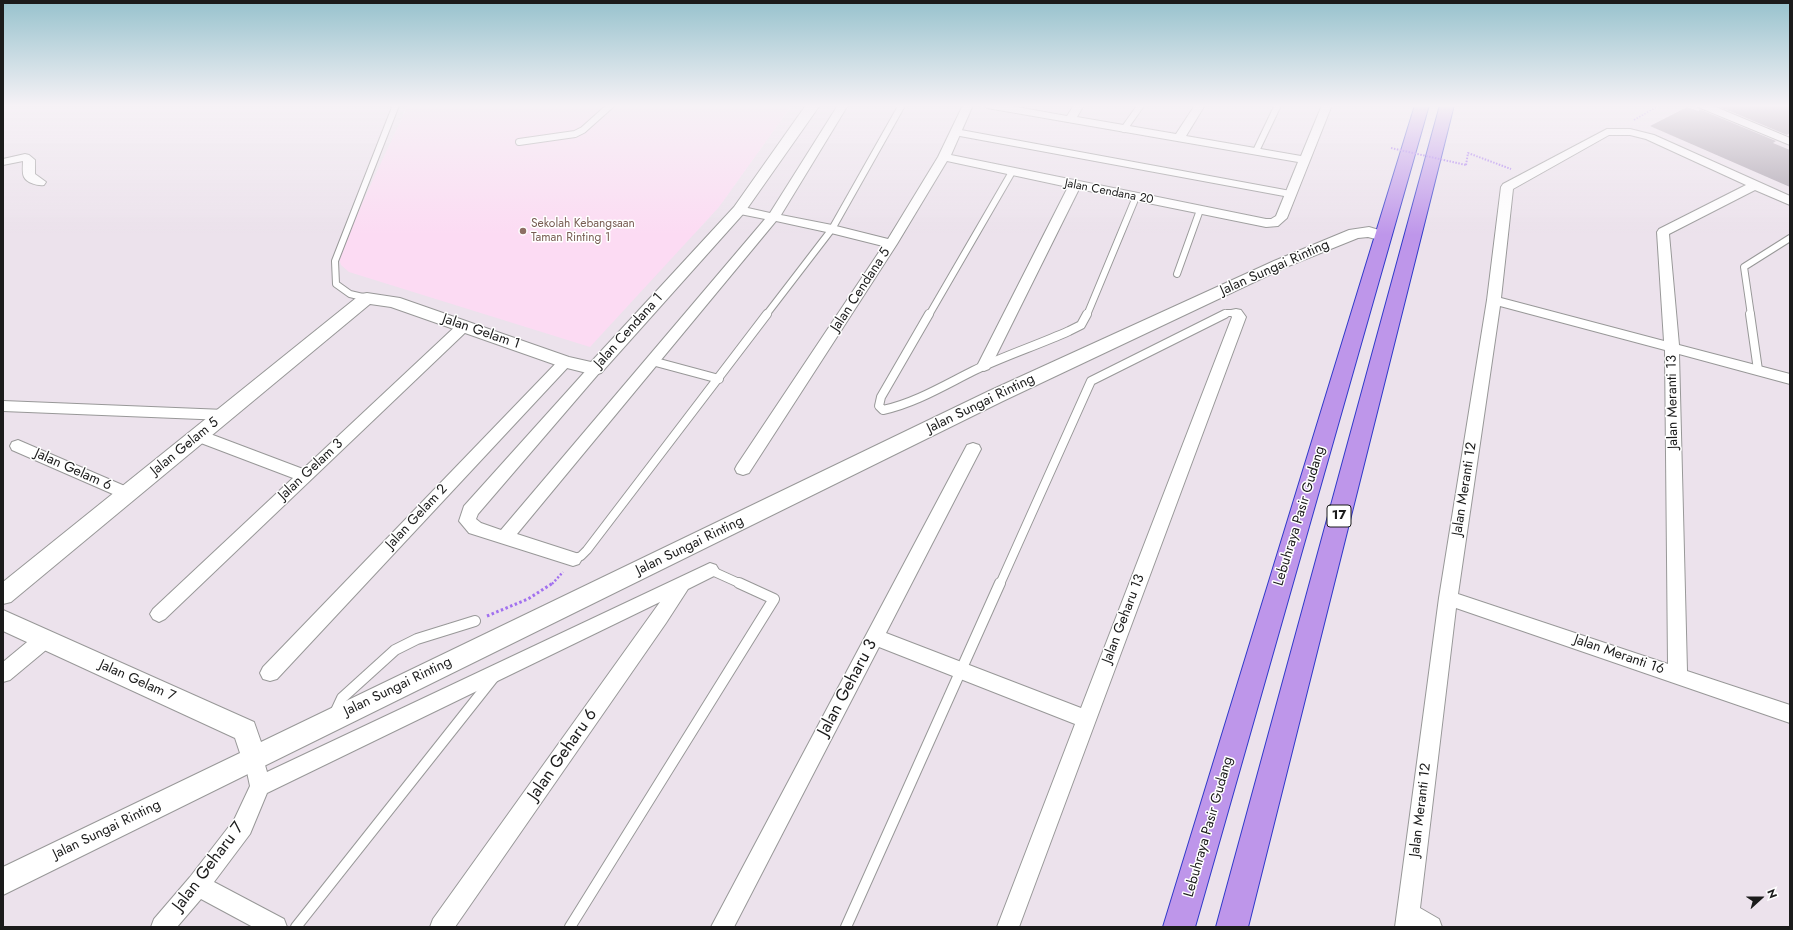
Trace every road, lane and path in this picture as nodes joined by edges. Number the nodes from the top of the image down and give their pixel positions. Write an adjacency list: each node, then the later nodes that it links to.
1 (379, 148): 34 (lane)
2 (782, 148): 26 (street, Jalan Cendana 1)
3 (815, 148): 28 (street)
4 (878, 148): 29 (lane)
5 (948, 148): 15 (street, Jalan Cendana 5)
6 (1044, 148): 23 (lane)
7 (1241, 148): 14 (street)
8 (1310, 148): 16 (street)
9 (1393, 148): 19 (path, bridge)
10 (1409, 148): 30 (highway, Lebuhraya Pasir Gudang)
11 (1436, 148): 87 (highway, 17)
12 (1577, 148): 19 (street, Jalan Meranti 12)
13 (1675, 148): 22 (street, Jalan Meranti 12)
14 (1256, 151): 16 (street)
15 (944, 157): 18 (street, Jalan Cendana 20); 32 (street, Jalan Cendana 5)
16 (1305, 160): 23 (street)
17 (3, 162): 20 (street)
18 (1012, 172): 21 (street, Jalan Cendana 20); 41 (lane)
19 (1529, 175): 35 (street, Jalan Meranti 12)
20 (40, 182)
21 (1075, 185): 24 (street, Jalan Cendana 20); 41 (street)
22 (1755, 185): 25 (street, Jalan Meranti 12); 38 (street, Jalan Meranti 13)
23 (1290, 194): 27 (street, Jalan Cendana 20)
24 (1136, 197): 27 (street, Jalan Cendana 20); 41 (lane)
25 (1790, 201)
26 (739, 210): 28 (street); 42 (street, Jalan Cendana 1)
27 (1200, 210): 33 (lane)
28 (773, 217): 29 (street); 40 (street)
29 (832, 230): 32 (street); 44 (lane)
30 (1383, 236): 72 (street, Jalan Sungai Rinting); 86 (highway, Lebuhraya Pasir Gudang)
31 (1790, 238): 43 (lane)
32 (891, 244): 51 (street, Jalan Cendana 5)
33 (1177, 274)
34 (367, 298): 37 (street, Jalan Gelam 1); 47 (street, Jalan Gelam 5)
35 (1494, 300): 38 (street); 59 (street, Jalan Meranti 12)
36 (1236, 313): 66 (lane); 71 (street, Jalan Geharu 13)
37 (464, 326): 39 (street, Jalan Gelam 1); 52 (street, Jalan Gelam 3)
38 (1672, 348): 43 (street); 69 (street, Jalan Meranti 13)
39 (564, 362): 42 (street, Jalan Gelam 1); 67 (street, Jalan Gelam 2)
40 (652, 362): 44 (lane); 54 (street)
41 (984, 366)
42 (595, 369): 54 (street, Jalan Cendana 1)
43 (1758, 370): 45 (street)
44 (718, 379): 55 (lane)
45 (1790, 379)
46 (3, 406): 47 (street)
47 (224, 415): 48 (street, Jalan Gelam 5)
48 (199, 436): 52 (street); 53 (street, Jalan Gelam 5)
49 (18, 446): 53 (street, Jalan Gelam 6)
50 (973, 449): 63 (street, Jalan Geharu 3)
51 (744, 469)
52 (304, 476): 60 (street, Jalan Gelam 3)
53 (128, 494): 58 (street, Jalan Gelam 5)
54 (504, 538): 55 (street, Jalan Cendana 1)
55 (573, 559): 62 (path)
56 (710, 570): 57 (street); 82 (lane)
57 (682, 583): 65 (street); 81 (street, Jalan Geharu 6)
58 (3, 596)
59 (1448, 598): 69 (street, Jalan Meranti 16); 77 (street, Jalan Meranti 12)
60 (159, 614)
61 (3, 620): 64 (street, Jalan Gelam 7)
62 (475, 621): 72 (lane)
63 (874, 637): 66 (street); 83 (street, Jalan Geharu 3)
64 (46, 639): 68 (street); 73 (street, Jalan Gelam 7)
65 (500, 670): 74 (street); 80 (lane)
66 (962, 671): 71 (street); 84 (lane)
67 (270, 673)
68 (3, 674)
69 (1678, 675): 70 (street, Jalan Meranti 16)
70 (1790, 714)
71 (1086, 719): 85 (street, Jalan Geharu 13)
72 (332, 720): 73 (street, Jalan Sungai Rinting)
73 (254, 758): 74 (street); 75 (street, Jalan Sungai Rinting)
74 (260, 786): 76 (street, Jalan Geharu 7)
75 (3, 881)
76 (198, 885): 78 (street, Jalan Geharu 7); 79 (street)
77 (1407, 921): 88 (street)
78 (162, 927)
79 (276, 927)
80 (296, 927)
81 (441, 927)
82 (570, 927)
83 (722, 927)
84 (846, 927)
85 (1008, 927)
86 (1179, 927)
87 (1232, 927)
88 (1432, 927)

